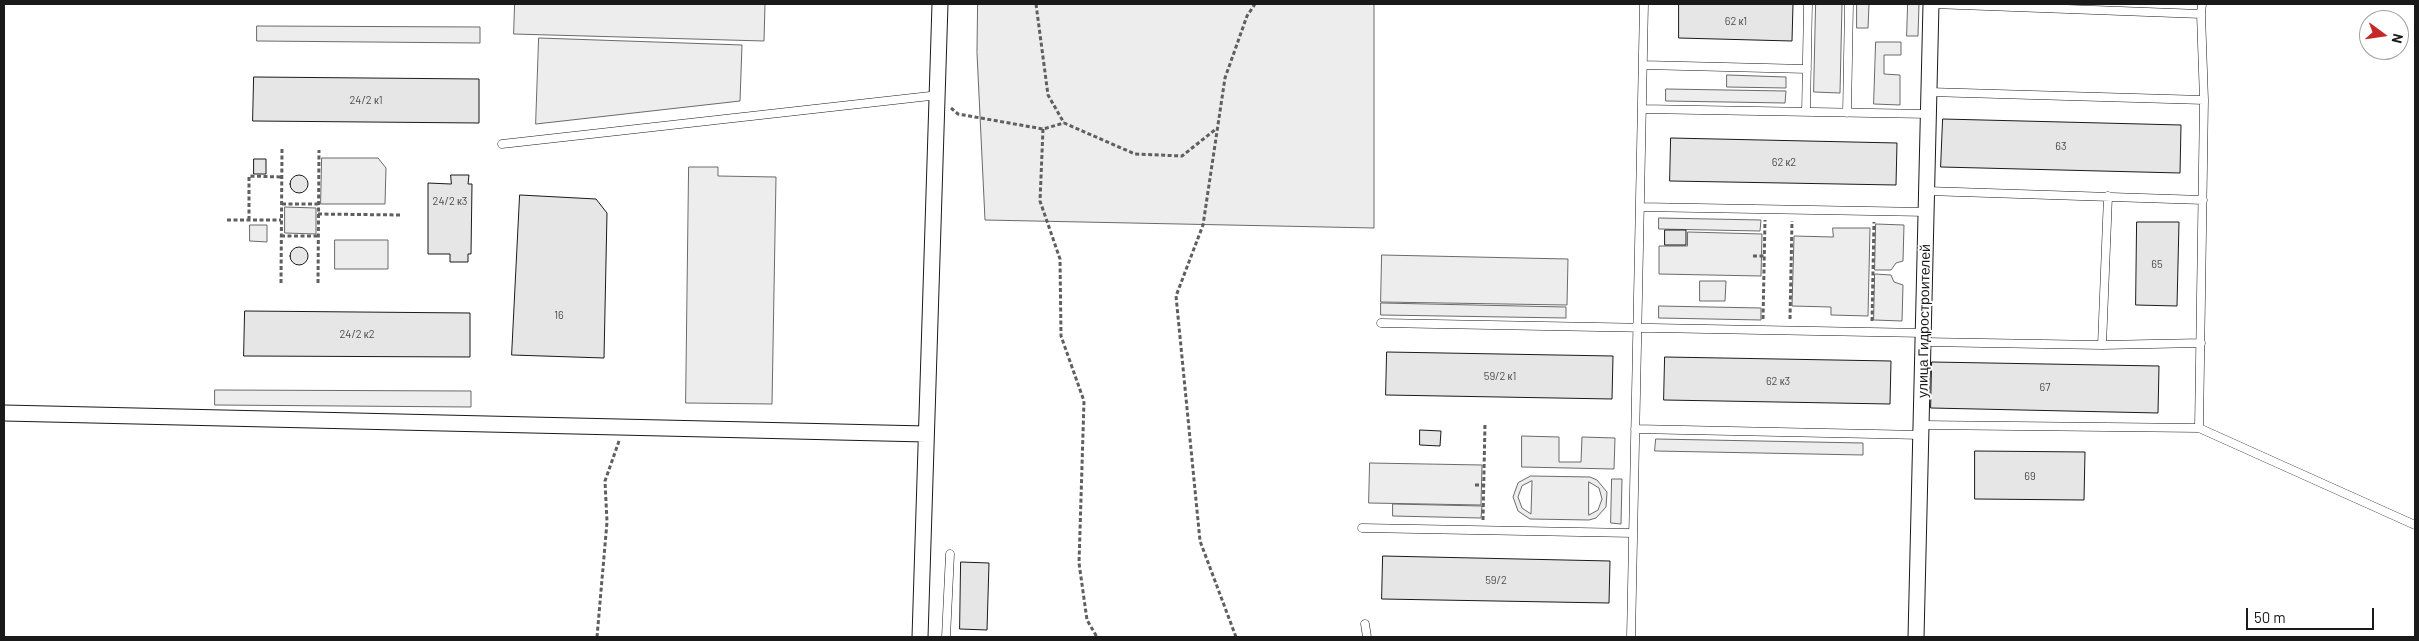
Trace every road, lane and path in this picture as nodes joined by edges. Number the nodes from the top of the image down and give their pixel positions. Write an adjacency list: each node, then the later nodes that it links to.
1 (940, 4): 13 (street)
2 (1036, 4): 19 (path)
3 (1255, 4): 21 (path)
4 (1644, 4): 10 (lane)
5 (1808, 4): 11 (lane)
6 (1849, 4): 17 (lane)
7 (1932, 4): 9 (lane); 12 (street, улица Гидростроителей)
8 (2202, 4): 9 (lane)
9 (2201, 14): 14 (lane)
10 (1643, 65): 11 (lane); 15 (lane)
11 (1807, 69): 16 (lane)
12 (1929, 92): 14 (lane); 18 (street, улица Гидростроителей)
13 (939, 95): 20 (path); 22 (lane); 61 (street)
14 (2204, 100): 28 (lane)
15 (1642, 109): 16 (lane); 31 (lane)
16 (1806, 112): 17 (lane)
17 (1847, 113): 18 (lane)
18 (1929, 114): 26 (street, улица Гидростроителей)
19 (1064, 123): 20 (path); 21 (path)
20 (1043, 129): 73 (path)
21 (1216, 129): 74 (path)
22 (502, 144)
23 (282, 149): 25 (path)
24 (319, 150): 30 (path)
25 (282, 177): 29 (path); 39 (path)
26 (1927, 191): 27 (lane); 35 (street, улица Гидростроителей)
27 (2108, 196): 28 (lane); 54 (lane)
28 (2203, 200): 53 (lane)
29 (281, 204): 30 (path); 40 (path)
30 (318, 204): 36 (path)
31 (1640, 207): 32 (lane); 48 (lane)
32 (1766, 209): 33 (lane); 44 (path)
33 (1792, 210): 34 (lane); 50 (path)
34 (1874, 211): 35 (lane); 51 (path)
35 (1927, 212): 52 (street, улица Гидростроителей)
36 (318, 214): 37 (path); 42 (path)
37 (400, 215)
38 (227, 220): 39 (path)
39 (249, 220): 40 (path)
40 (281, 220): 41 (path)
41 (281, 236): 42 (path); 45 (path)
42 (318, 236): 46 (path)
43 (1753, 256): 44 (path)
44 (1765, 256): 49 (path)
45 (281, 283)
46 (318, 284)
47 (1381, 322): 48 (lane)
48 (1637, 327): 49 (lane); 59 (lane)
49 (1763, 330): 50 (lane)
50 (1790, 330): 51 (lane)
51 (1871, 332): 52 (lane)
52 (1924, 338): 54 (lane); 60 (street, улица Гидростроителей)
53 (2200, 343): 54 (lane); 58 (lane)
54 (2102, 345)
55 (4, 413): 57 (street)
56 (1485, 423): 63 (path)
57 (624, 427): 61 (street); 70 (path)
58 (2199, 428): 60 (lane); 64 (lane)
59 (1635, 429): 60 (lane); 67 (lane)
60 (1922, 430): 77 (street, улица Гидростроителей)
61 (926, 434): 71 (street)
62 (1476, 485): 63 (path)
63 (1484, 485): 66 (path)
64 (2415, 524)
65 (1362, 528): 66 (lane)
66 (1483, 530): 67 (lane)
67 (1633, 533): 76 (lane)
68 (950, 554): 72 (lane)
69 (1365, 624): 75 (lane)
70 (597, 637)
71 (920, 637)
72 (946, 637)
73 (1097, 637)
74 (1236, 637)
75 (1367, 637)
76 (1631, 637)
77 (1916, 637)

